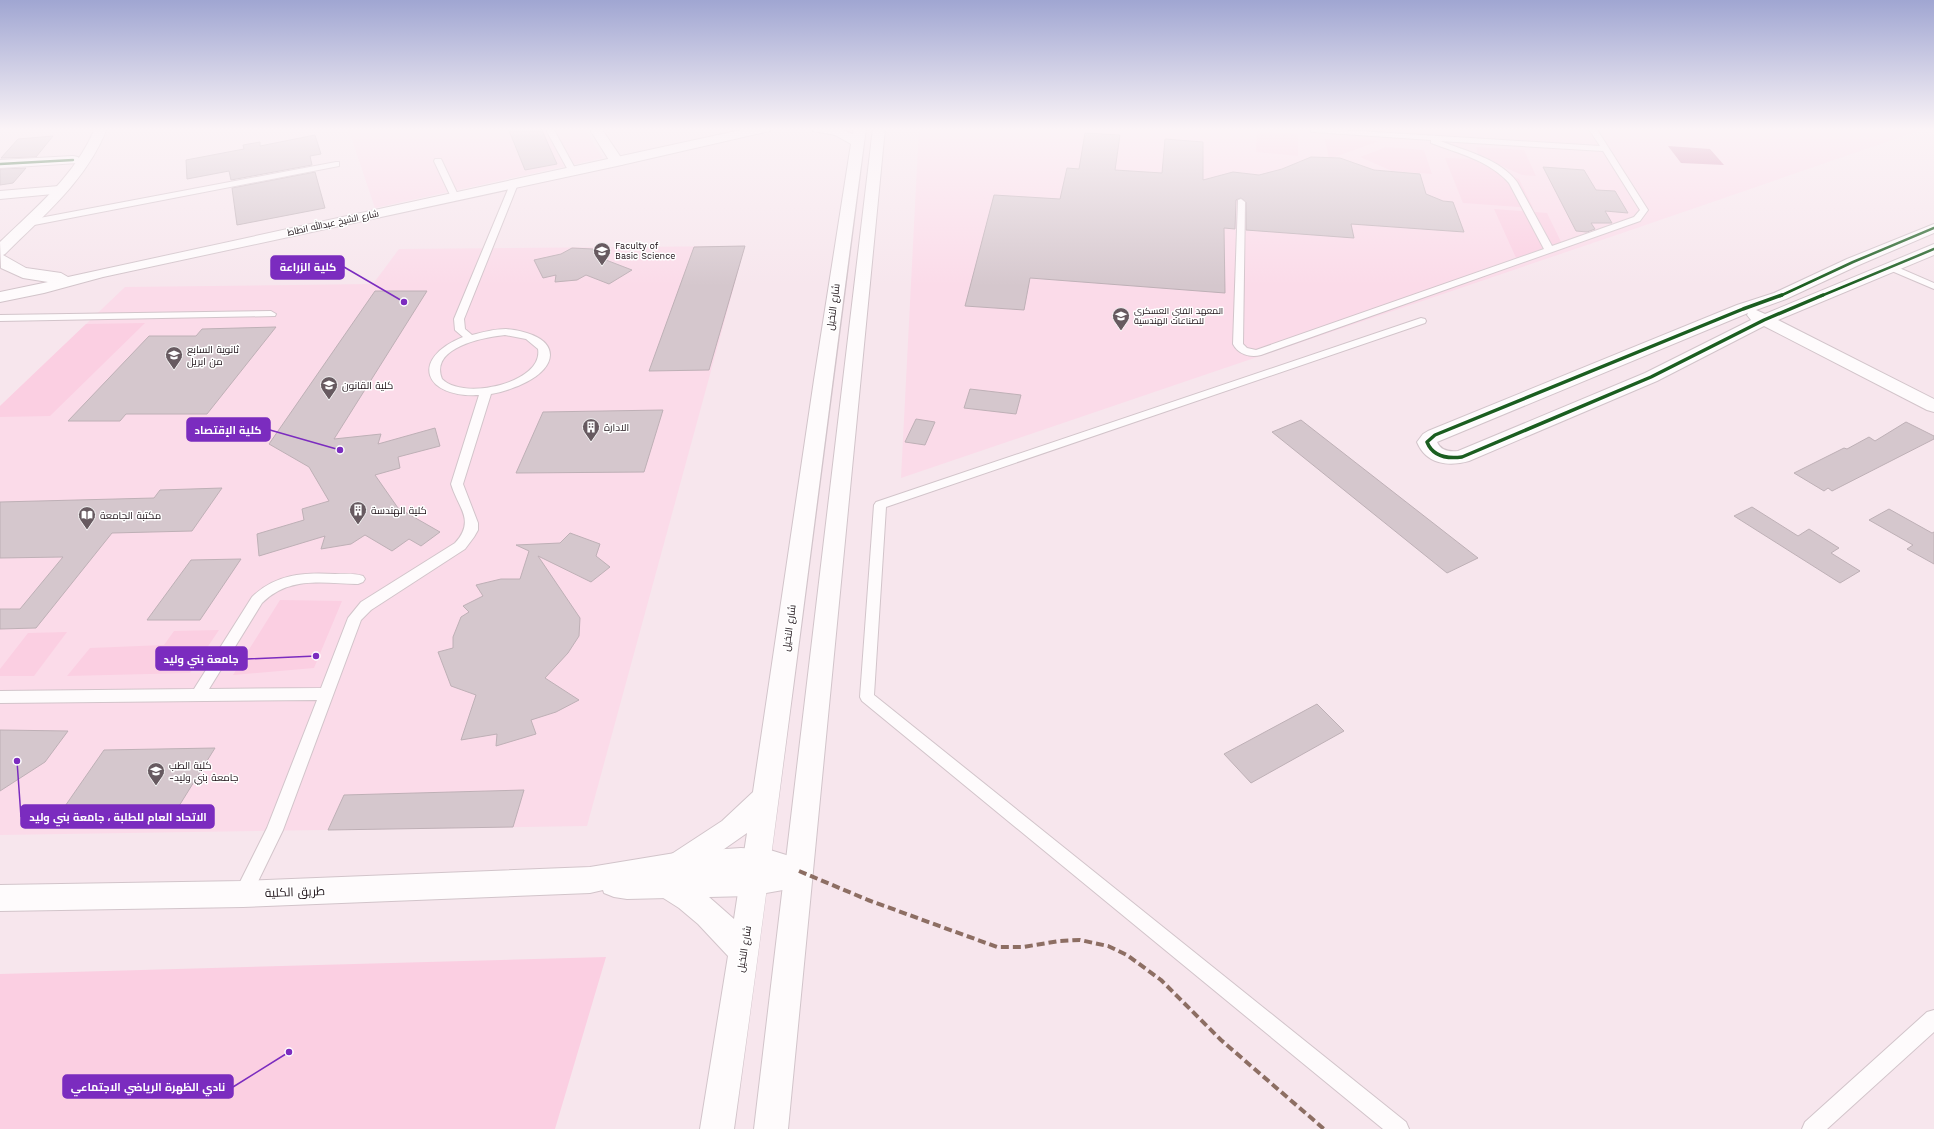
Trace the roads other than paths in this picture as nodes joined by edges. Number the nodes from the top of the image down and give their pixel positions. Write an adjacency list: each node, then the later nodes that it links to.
1 (64, 181): 11 (main road)
2 (68, 181): 11 (main road)
3 (249, 181): 15 (lane)
4 (447, 181): 13 (lane)
5 (530, 181): 10 (main road, شارع الشيخ عبدالله انطاط)
6 (853, 181): 40 (main road, شارع النخيل)
7 (873, 181): 41 (main road)
8 (1512, 181): 19 (lane)
9 (1626, 181): 19 (lane)
10 (514, 184): 13 (main road, شارع الشيخ عبدالله انطاط); 31 (lane)
11 (63, 186): 12 (main road); 15 (main road)
12 (0, 195)
13 (455, 197): 22 (main road, شارع الشيخ عبدالله انطاط)
14 (1241, 202): 19 (lane)
15 (29, 223): 18 (main road)
16 (1934, 228): 26 (main road)
17 (1934, 249): 21 (main road)
18 (0, 251)
19 (1550, 251)
20 (0, 259): 23 (main road)
21 (1890, 267): 24 (lane); 29 (main road)
22 (100, 273): 23 (main road, شارع الشيخ عبدالله انطاط); 25 (main road, شارع الشيخ عبدالله انطاط)
23 (63, 278): 25 (main road, شارع الشيخ عبدالله انطاط)
24 (1934, 286)
25 (3, 295)
26 (1743, 308): 29 (main road); 32 (main road)
27 (271, 314): 28 (lane)
28 (0, 318)
29 (1764, 320): 33 (main road); 35 (main road)
30 (1421, 321): 50 (lane)
31 (470, 338): 34 (lane); 34 (lane)
32 (1618, 360): 33 (main road); 33 (main road)
33 (1651, 377)
34 (486, 391): 37 (lane)
35 (1934, 406)
36 (358, 579): 38 (lane)
37 (326, 694): 38 (lane); 44 (lane)
38 (198, 695): 39 (lane)
39 (0, 697)
40 (765, 798): 42 (main road, شارع النخيل); 43 (main road)
41 (799, 871): 42 (main road, طريق الكلية); 49 (main road)
42 (755, 872): 43 (main road, طريق الكلية); 46 (main road, شارع النخيل)
43 (672, 875): 44 (main road, طريق الكلية); 46 (main road)
44 (243, 894): 45 (main road, طريق الكلية)
45 (0, 898)
46 (743, 952): 48 (main road, شارع النخيل)
47 (1934, 1019): 51 (lane)
48 (717, 1129)
49 (771, 1129)
50 (1399, 1129)
51 (1812, 1129)

